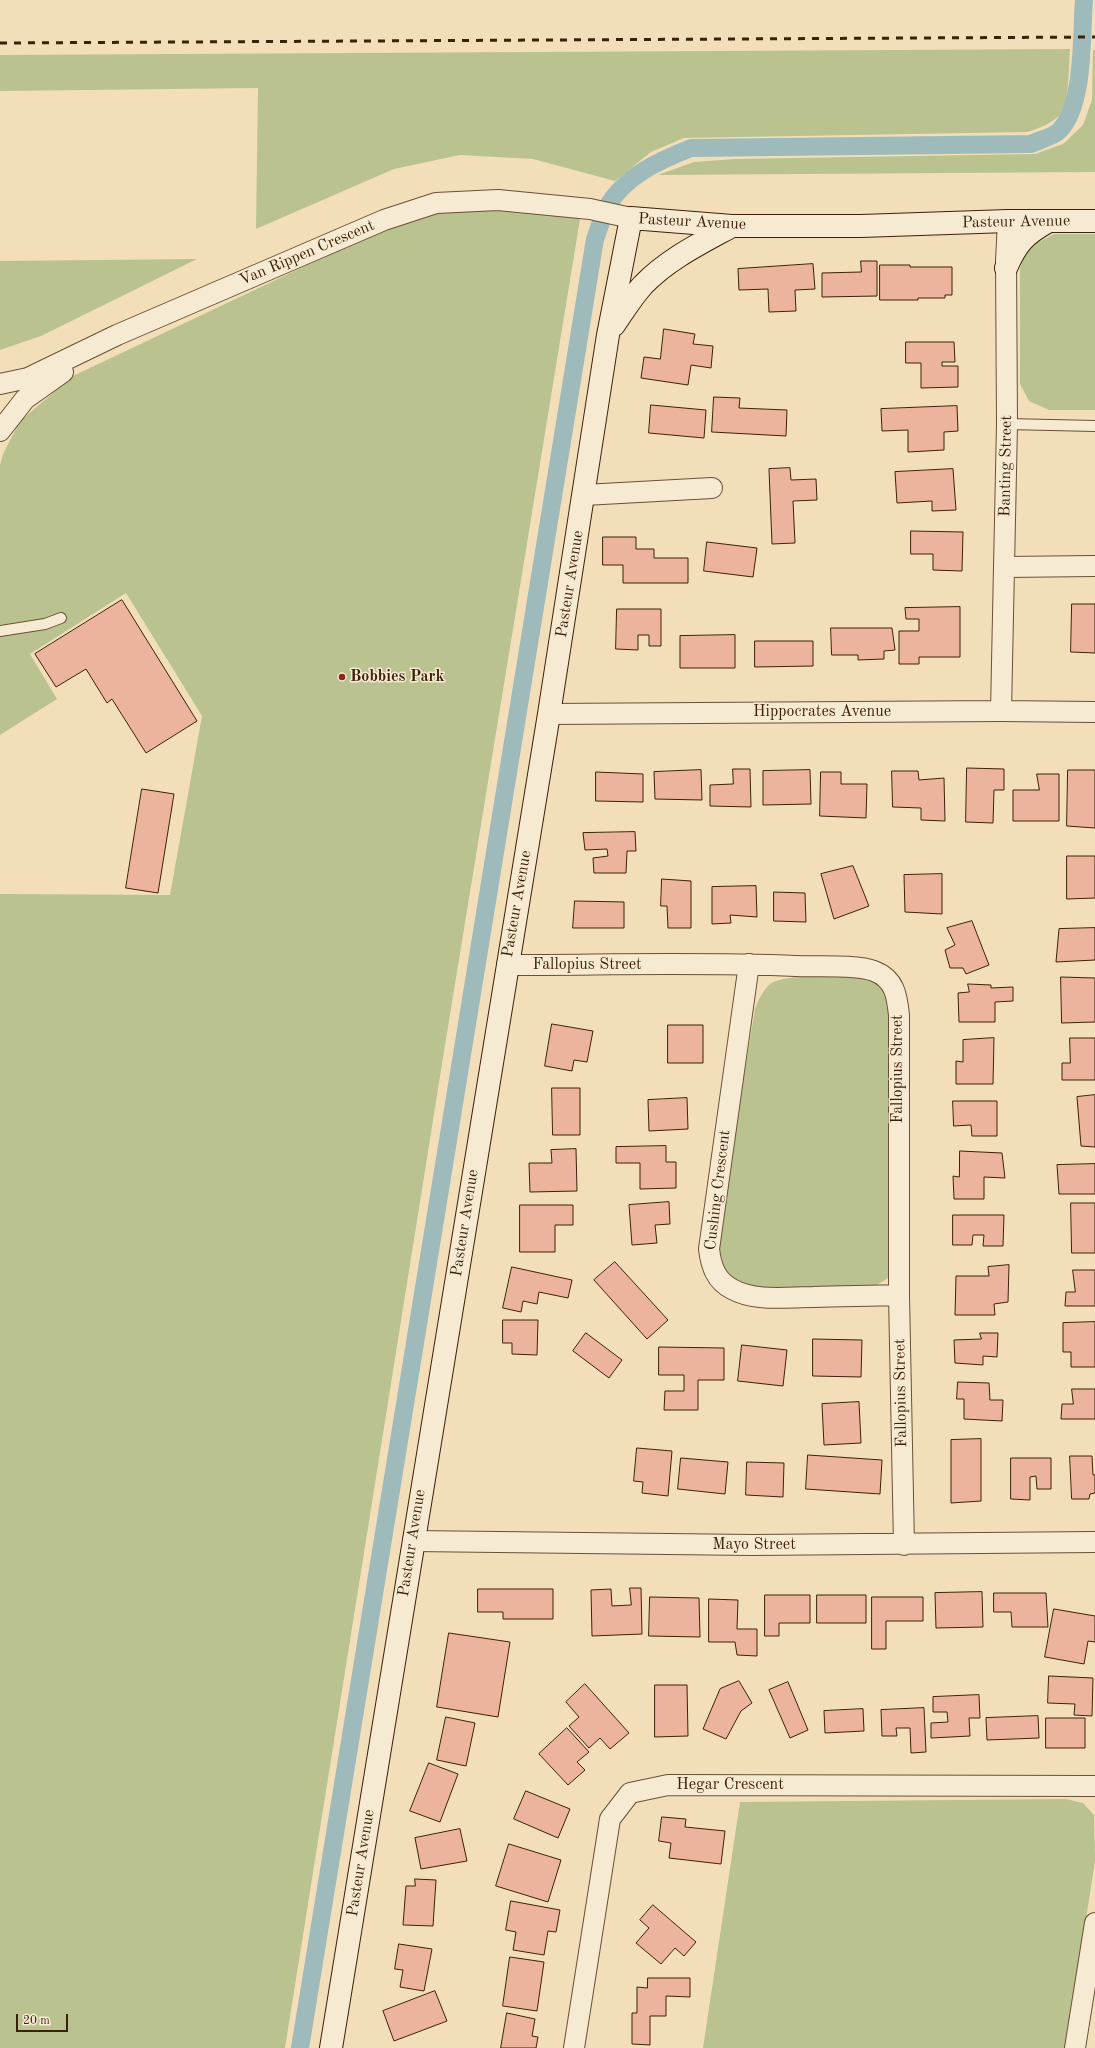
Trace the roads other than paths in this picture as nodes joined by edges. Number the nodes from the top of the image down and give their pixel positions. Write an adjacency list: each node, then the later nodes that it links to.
1 (628, 217): 5 (street, Pasteur Avenue); 7 (street, Van Rippen Crescent); 8 (street, Pasteur Avenue)
2 (1008, 221): 3 (street, Pasteur Avenue); 5 (street, Pasteur Avenue); 6 (street, Banting Street)
3 (1048, 221): 4 (street, Pasteur Avenue); 6 (street)
4 (1095, 221)
5 (732, 226): 8 (street)
6 (1006, 268): 10 (street, Banting Street)
7 (117, 335): 9 (street, Van Rippen Crescent); 12 (street)
8 (608, 335): 14 (street, Pasteur Avenue)
9 (0, 384)
10 (1007, 424): 11 (lane); 16 (street, Banting Street)
11 (1095, 426)
12 (0, 431)
13 (712, 488): 14 (street)
14 (584, 495): 21 (street, Pasteur Avenue)
15 (1095, 566): 16 (street)
16 (1005, 567): 19 (street, Banting Street)
17 (61, 618): 18 (lane)
18 (0, 631)
19 (1001, 711): 20 (street, Hippocrates Avenue); 21 (street, Hippocrates Avenue)
20 (1095, 712)
21 (549, 714): 23 (street, Pasteur Avenue)
22 (749, 964): 23 (street, Fallopius Street); 24 (street, Fallopius Street); 24 (street, Cushing Crescent)
23 (507, 965): 25 (street, Pasteur Avenue)
24 (899, 1295): 27 (street, Fallopius Street)
25 (413, 1541): 27 (street, Mayo Street); 30 (street, Pasteur Avenue)
26 (1095, 1542): 27 (street, Mayo Street)
27 (904, 1545)
28 (1095, 1786): 31 (street, Hegar Crescent)
29 (1095, 1923): 32 (street)
30 (331, 2048)
31 (574, 2048)
32 (1075, 2048)

